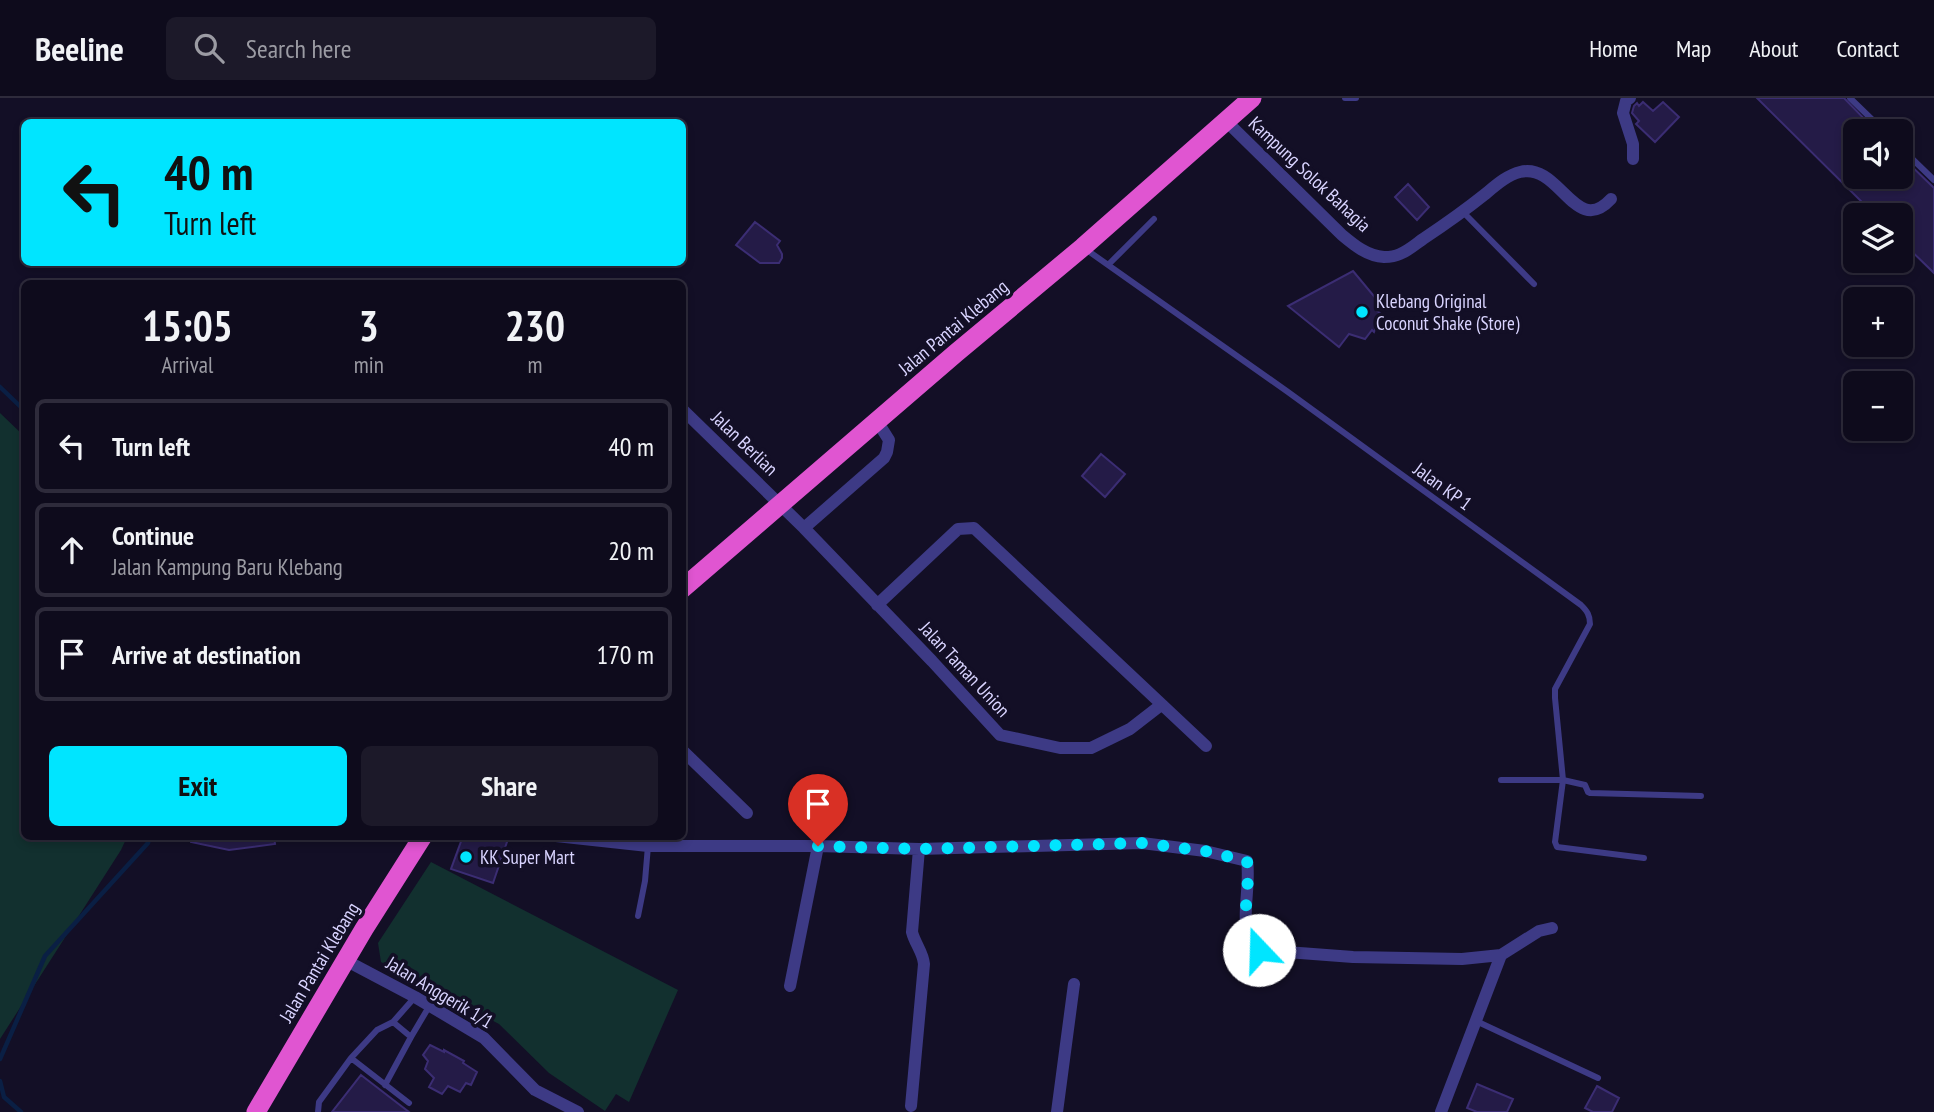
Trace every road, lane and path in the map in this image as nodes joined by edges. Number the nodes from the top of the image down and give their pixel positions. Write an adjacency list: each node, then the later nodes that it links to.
1 (1251, 98): 7 (highway, Jalan Pantai Klebang)
2 (1345, 98): 3 (lane)
3 (1356, 98)
4 (1630, 98): 8 (street)
5 (1850, 98): 6 (lane)
6 (1872, 119)
7 (1225, 120): 12 (street, Kampung Solok Bahagia); 14 (highway, Jalan Pantai Klebang)
8 (1633, 159)
9 (1913, 160): 10 (lane)
10 (1934, 180)
11 (1611, 199): 12 (street)
12 (1463, 212): 16 (lane)
13 (1154, 219): 15 (lane)
14 (1083, 247): 15 (lane, Jalan KP 1); 18 (highway, Jalan Pantai Klebang)
15 (1108, 265): 27 (lane, Jalan KP 1)
16 (1534, 284)
17 (686, 413): 19 (street, Jalan Berlian)
18 (877, 421): 19 (highway, Jalan Pantai Klebang); 20 (street)
19 (780, 504): 20 (street, Jalan Taman Union); 21 (highway, Jalan Pantai Klebang)
20 (804, 528): 22 (street, Jalan Taman Union)
21 (686, 586)
22 (877, 605): 23 (street, Jalan Taman Union); 23 (street)
23 (1161, 705): 24 (street)
24 (1206, 746)
25 (686, 754): 29 (street)
26 (1501, 780): 27 (lane)
27 (1563, 780): 28 (lane); 35 (lane, Jalan KP 1)
28 (1701, 796)
29 (747, 813)
30 (420, 840): 39 (highway, Jalan Pantai Klebang)
31 (593, 840): 32 (street)
32 (648, 846): 33 (street); 36 (lane)
33 (818, 846): 34 (street); 41 (street)
34 (919, 849): 38 (street); 51 (street)
35 (1644, 858)
36 (638, 916)
37 (1552, 928): 38 (street)
38 (1501, 955): 44 (street)
39 (345, 960): 42 (street, Jalan Anggerik 1/1); 52 (highway, Jalan Pantai Klebang)
40 (1074, 984): 55 (street)
41 (790, 986)
42 (415, 997): 43 (street, Jalan Anggerik 1/1); 45 (lane)
43 (430, 1005): 46 (lane); 54 (street, Jalan Anggerik 1/1)
44 (1476, 1021): 48 (lane); 56 (street)
45 (393, 1022): 46 (lane); 47 (lane)
46 (411, 1037): 49 (lane)
47 (351, 1058): 49 (lane); 53 (lane)
48 (1598, 1078)
49 (385, 1085): 50 (lane)
50 (409, 1103)
51 (911, 1106)
52 (256, 1112)
53 (318, 1112)
54 (578, 1112)
55 (1057, 1112)
56 (1441, 1112)

